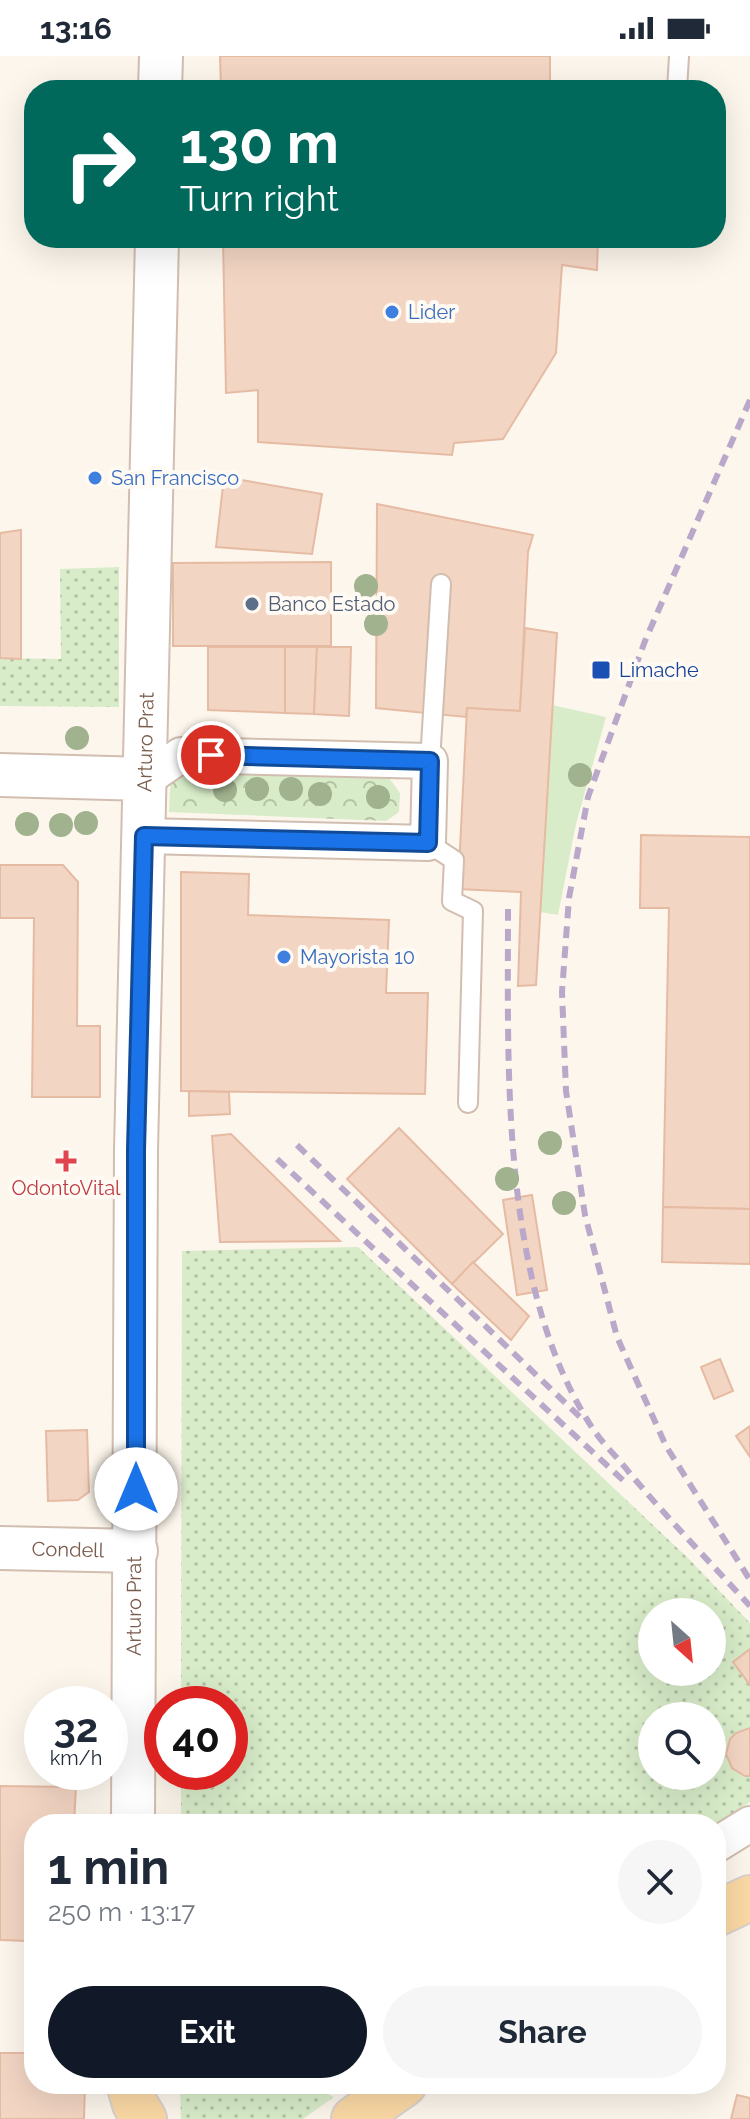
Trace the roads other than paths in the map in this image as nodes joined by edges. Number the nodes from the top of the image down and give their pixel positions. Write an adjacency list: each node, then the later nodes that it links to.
1 (161, 56): 3 (street)
2 (679, 56): 4 (lane)
3 (160, 80)
4 (678, 80)
5 (157, 248): 9 (street, Arturo Prat)
6 (441, 584): 7 (lane)
7 (430, 761): 9 (street); 11 (street)
8 (0, 775): 9 (street)
9 (146, 779): 10 (street, Arturo Prat)
10 (144, 836): 11 (street); 14 (street, Arturo Prat)
11 (428, 843): 12 (lane)
12 (468, 1103)
13 (0, 1548): 14 (street, Condell)
14 (136, 1551): 15 (street, Arturo Prat)
15 (133, 1814)
16 (750, 1824): 17 (street)
17 (726, 1839)
18 (750, 1898): 19 (main road)
19 (726, 1909)
20 (390, 2094): 21 (main road)
21 (354, 2119)

